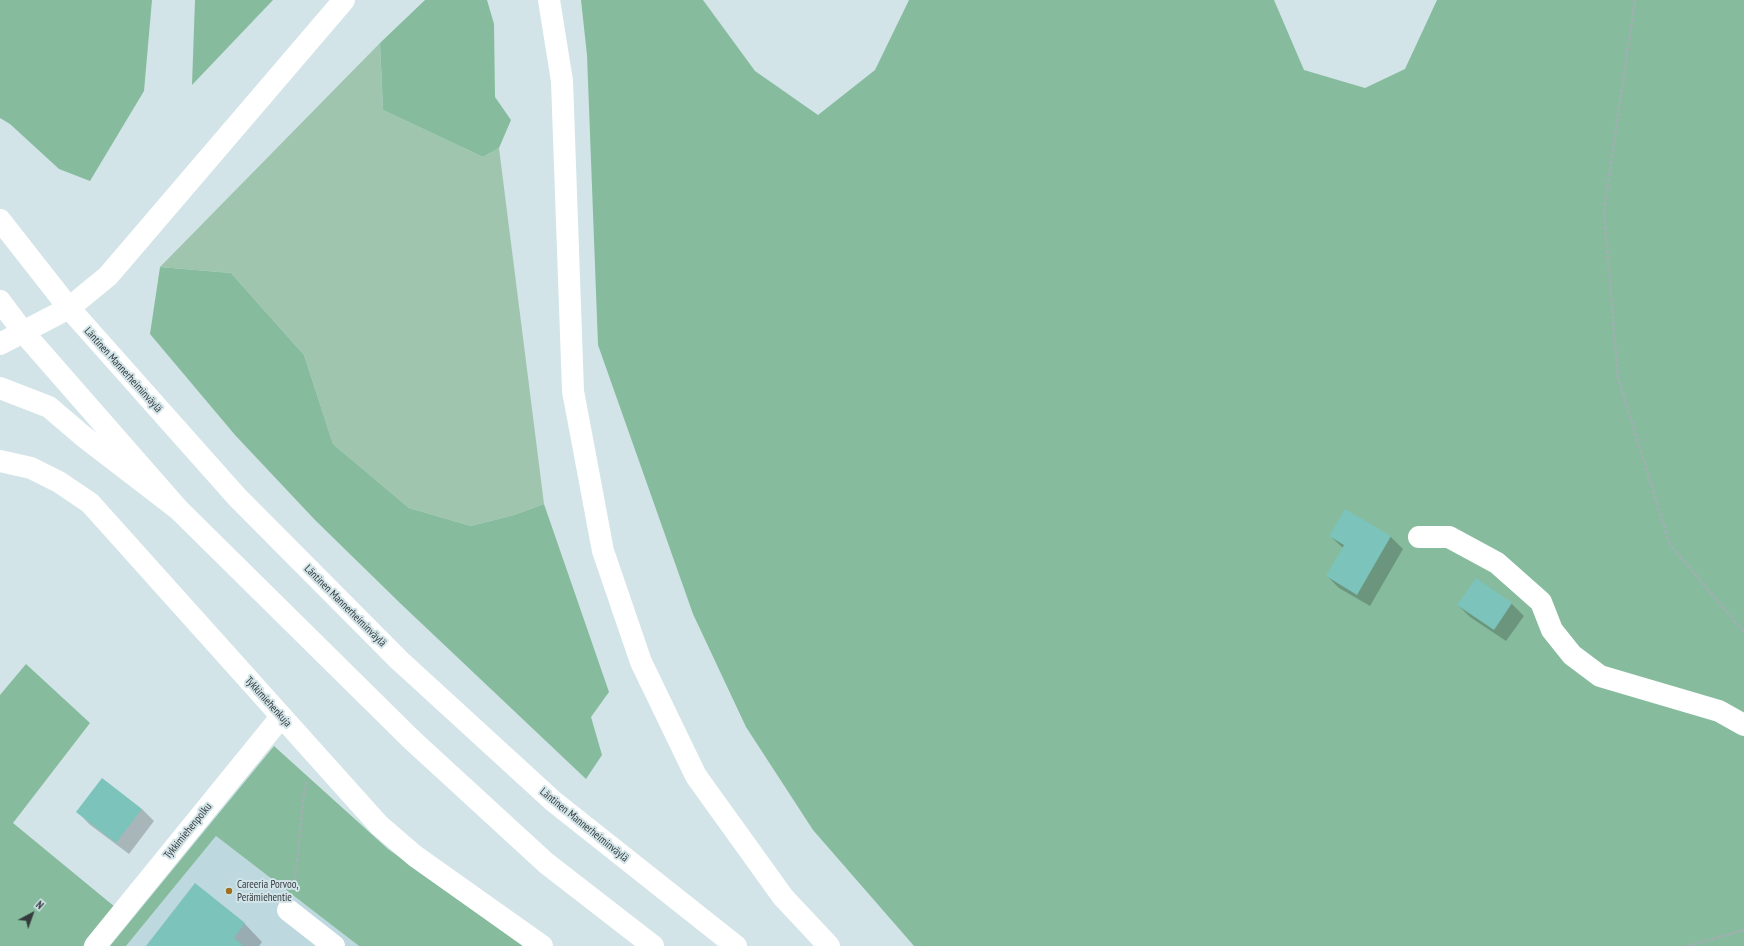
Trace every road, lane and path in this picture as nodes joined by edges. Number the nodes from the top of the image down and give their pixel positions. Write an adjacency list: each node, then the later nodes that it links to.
1 (344, 0): 6 (main road)
2 (549, 0): 24 (main road)
3 (1635, 0): 13 (path)
4 (0, 220): 6 (main road, Läntinen Mannerheiminväylä)
5 (0, 301): 7 (main road)
6 (69, 308): 7 (main road); 23 (main road, Läntinen Mannerheiminväylä)
7 (24, 332): 8 (main road); 11 (main road)
8 (0, 344)
9 (0, 388): 11 (main road)
10 (0, 461): 14 (main road, Tykkimiehenkuja)
11 (178, 509): 22 (main road)
12 (1419, 537): 15 (main road)
13 (1744, 632)
14 (281, 717): 16 (main road, Tykkimiehenkuja); 19 (main road, Tykkimiehenpolku)
15 (1744, 725)
16 (314, 751): 17 (path); 21 (main road, Tykkimiehenkuja)
17 (288, 910): 20 (main road)
18 (1744, 930): 25 (path)
19 (95, 946)
20 (334, 946)
21 (542, 946)
22 (653, 946)
23 (736, 946)
24 (829, 946)
25 (1688, 946)

